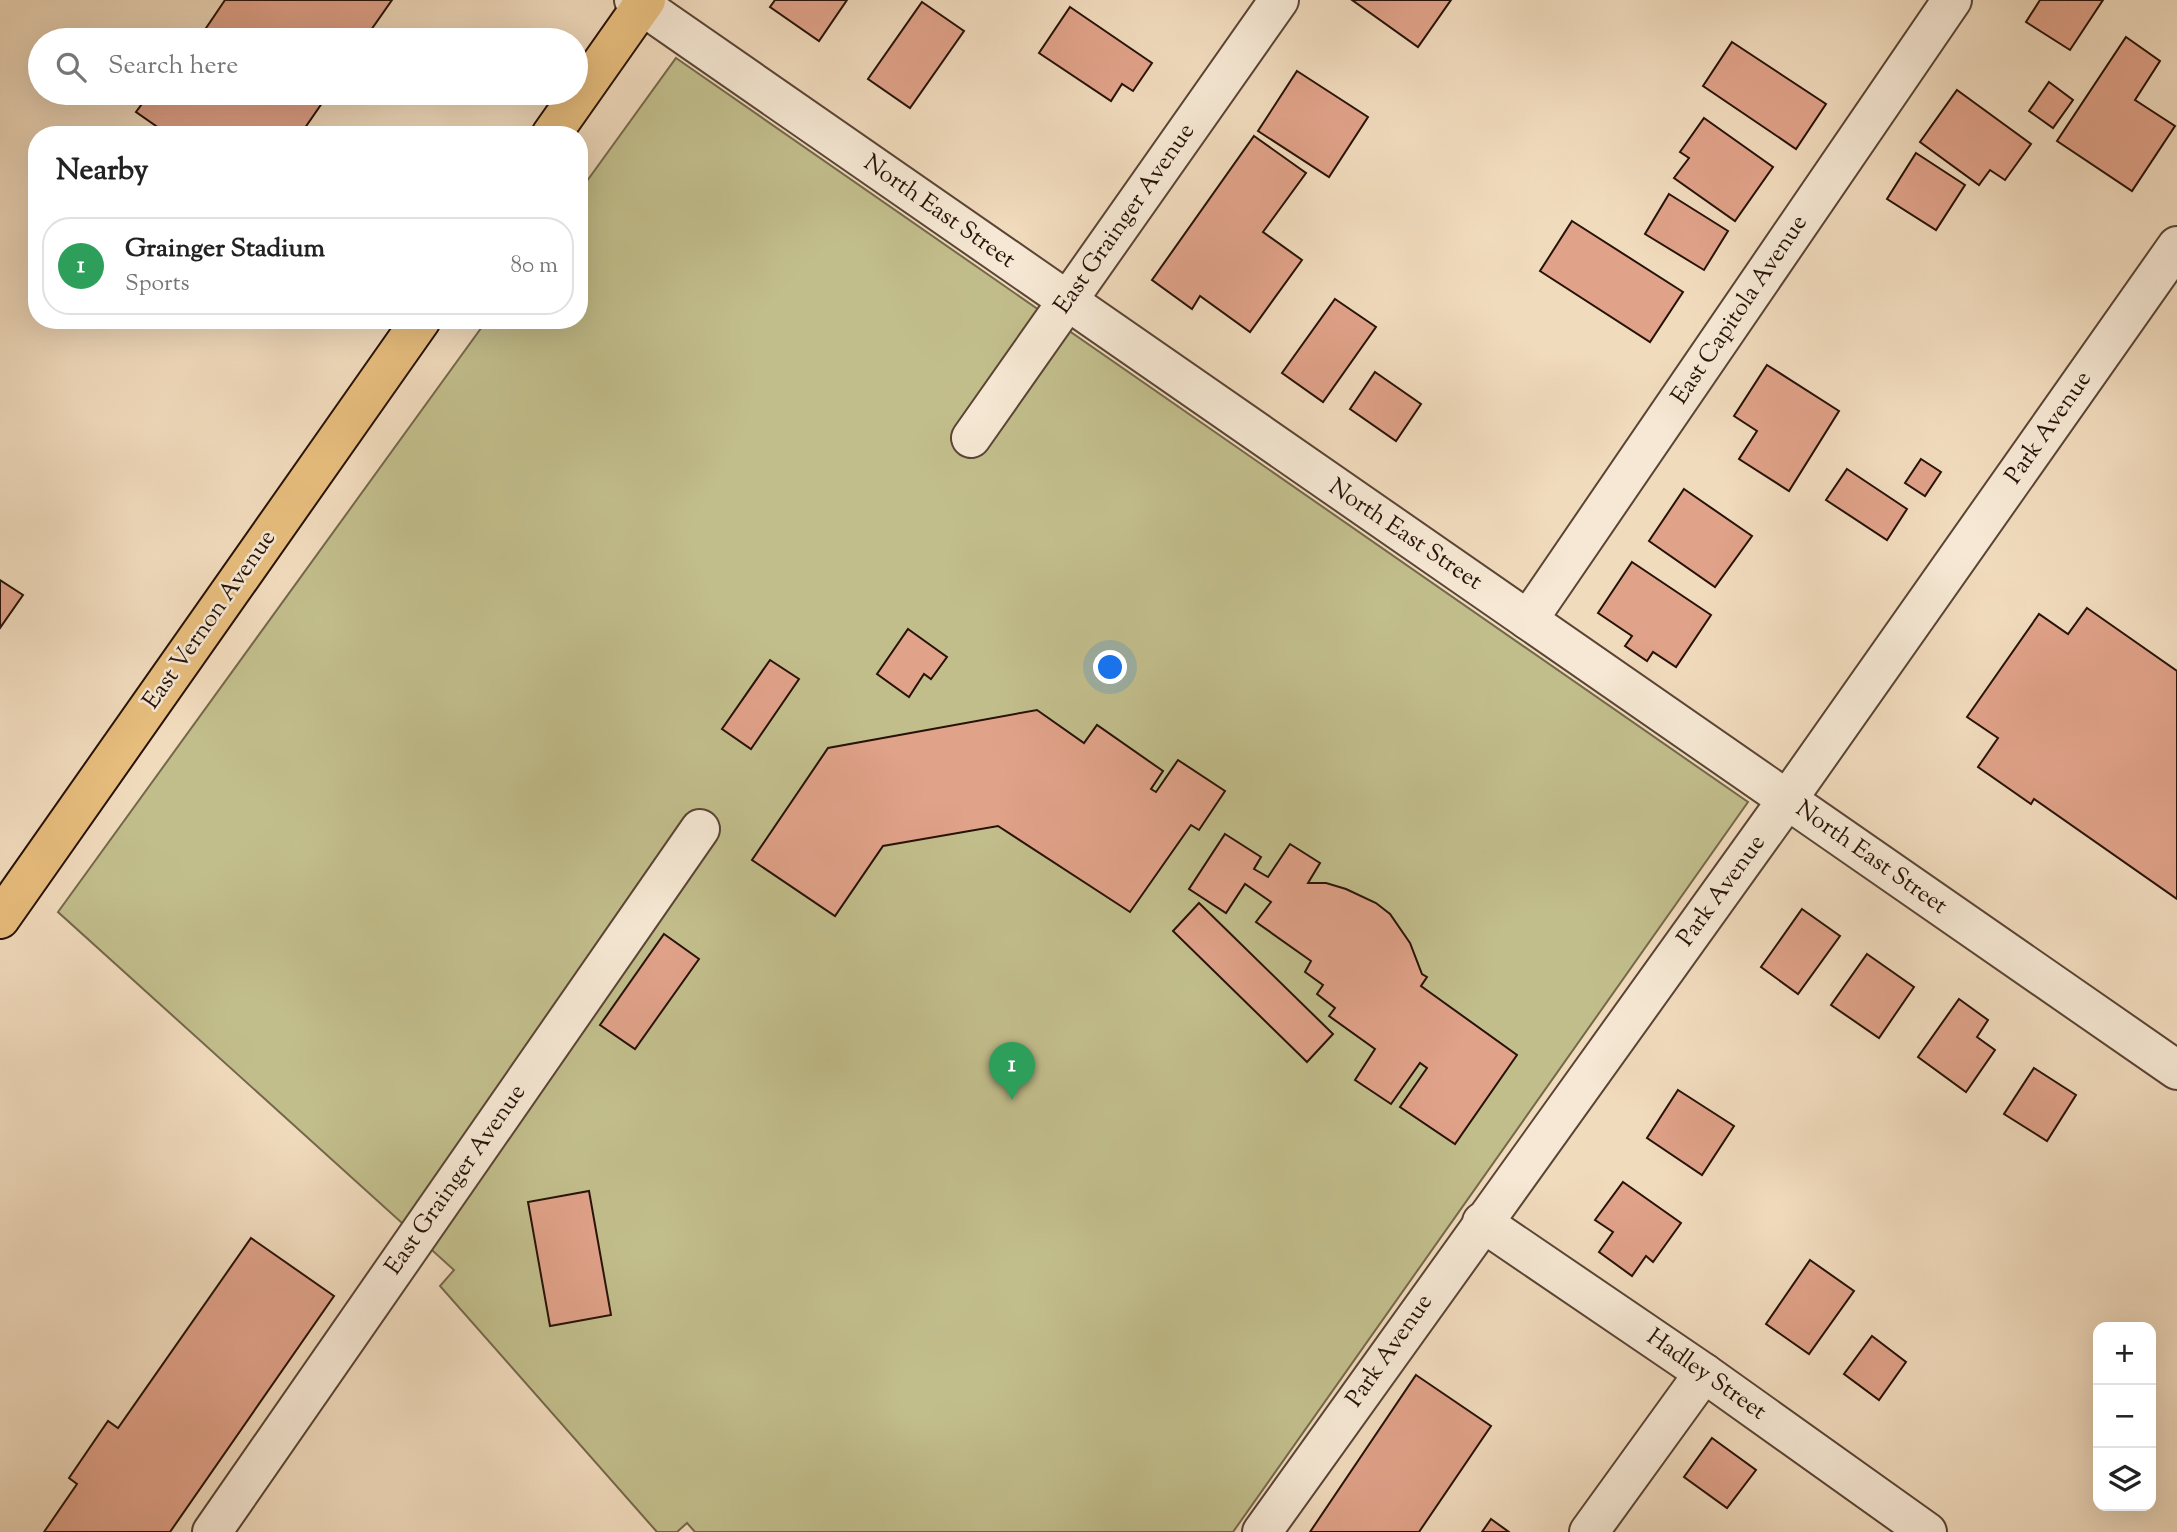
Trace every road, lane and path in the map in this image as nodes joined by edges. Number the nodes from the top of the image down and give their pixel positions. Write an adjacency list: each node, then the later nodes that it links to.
1 (1279, 0): 8 (street, East Grainger Avenue)
2 (1952, 0): 11 (street, East Capitola Avenue)
3 (641, 2): 4 (main road); 8 (street, North East Street)
4 (588, 80)
5 (571, 105): 6 (main road)
6 (557, 126)
7 (2177, 246): 12 (street, Park Avenue)
8 (1067, 301): 10 (street, East Grainger Avenue); 11 (street, North East Street)
9 (415, 329): 14 (main road, East Vernon Avenue)
10 (971, 438)
11 (1528, 620): 12 (street, North East Street)
12 (1787, 800): 15 (street, North East Street); 16 (street, Park Avenue)
13 (700, 829): 18 (street, East Grainger Avenue)
14 (0, 919)
15 (2177, 1070)
16 (1482, 1222): 17 (street, Hadley Street); 19 (street, Park Avenue)
17 (1704, 1373): 20 (street); 21 (street, Hadley Street)
18 (212, 1532)
19 (1262, 1532)
20 (1589, 1532)
21 (1927, 1532)

